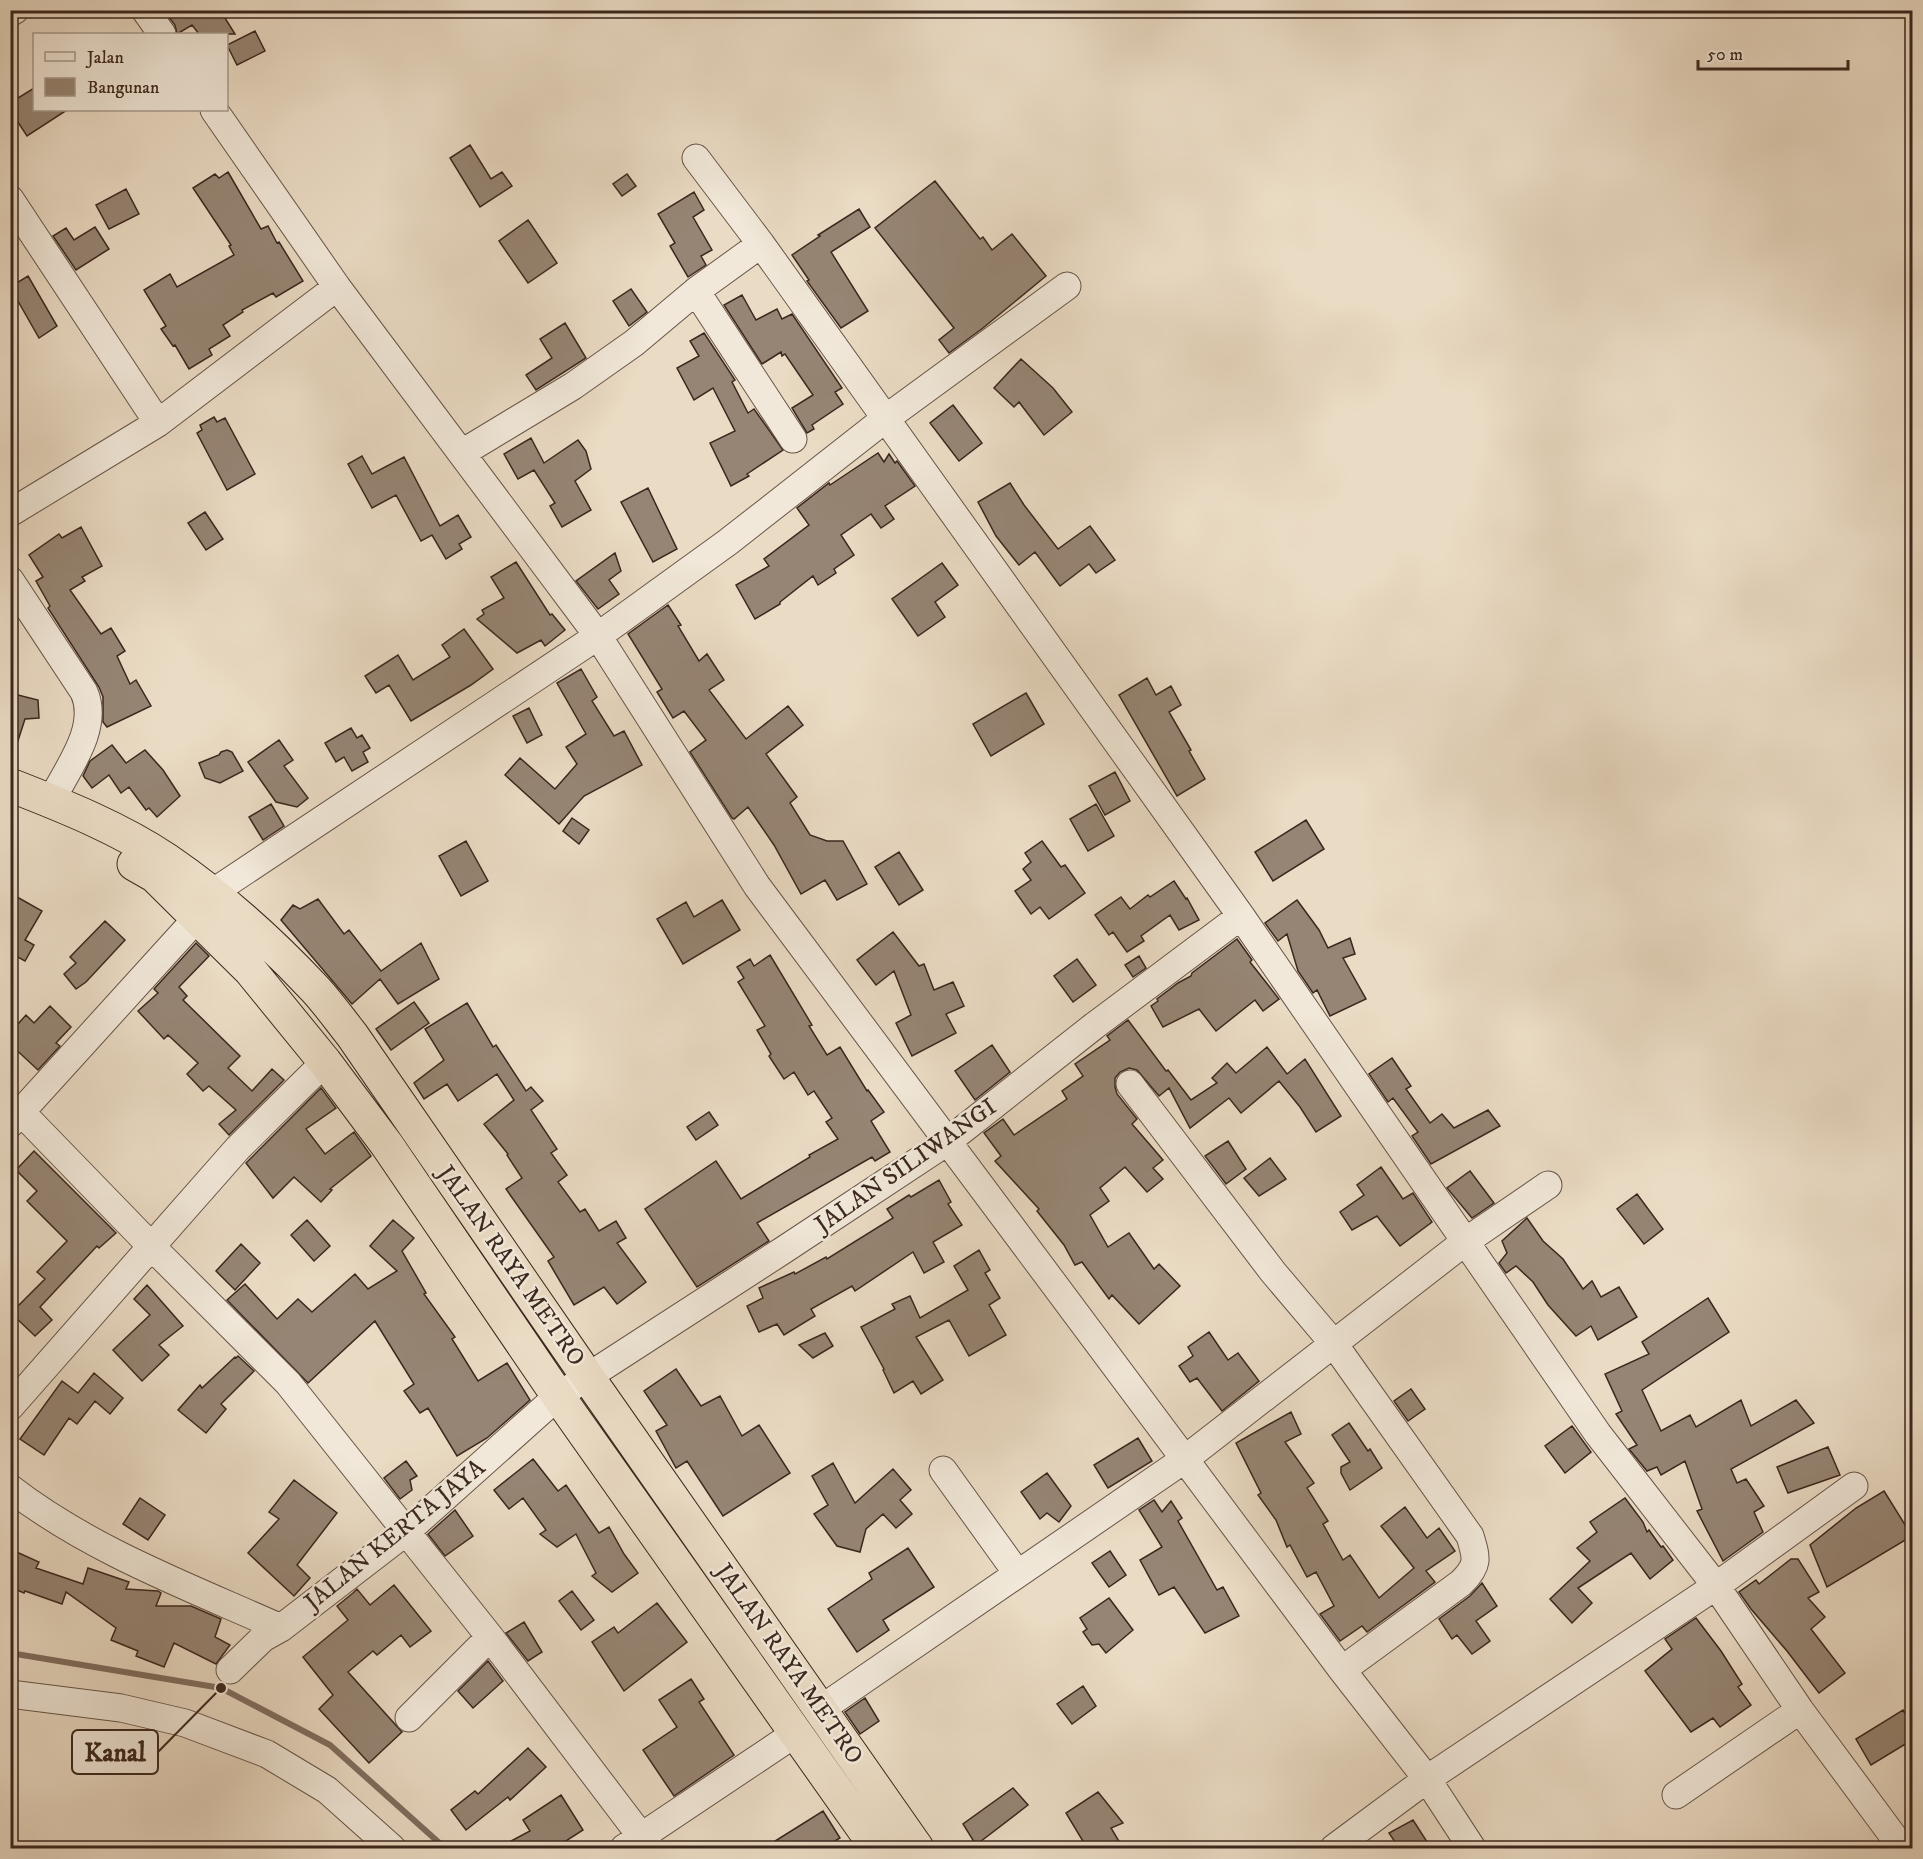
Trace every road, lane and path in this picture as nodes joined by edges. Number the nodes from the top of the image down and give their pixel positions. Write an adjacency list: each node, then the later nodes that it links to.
1 (15, 10): 3 (street)
2 (146, 10): 4 (street)
3 (10, 13)
4 (161, 33)
5 (215, 111): 10 (street)
6 (696, 158): 8 (street)
7 (10, 199): 13 (street)
8 (761, 244): 11 (street); 12 (street)
9 (1067, 286): 12 (street)
10 (337, 287): 13 (street); 15 (street)
11 (696, 291): 14 (street); 15 (street)
12 (885, 419): 18 (street); 23 (street)
13 (158, 423): 16 (street)
14 (793, 439)
15 (462, 453): 18 (street)
16 (10, 513)
17 (10, 580): 20 (street)
18 (598, 636): 22 (street); 27 (street)
19 (10, 784): 20 (highway, JALAN RAYA METRO)
20 (51, 801): 22 (highway, JALAN RAYA METRO)
21 (10, 805): 22 (highway)
22 (205, 906): 24 (highway); 26 (street); 32 (highway, JALAN RAYA METRO)
23 (1241, 916): 27 (street, JALAN SILIWANGI); 29 (street)
24 (325, 1062): 30 (street); 33 (highway)
25 (1130, 1084): 31 (street)
26 (14, 1114): 30 (street)
27 (947, 1142): 32 (street, JALAN SILIWANGI); 35 (street)
28 (1548, 1185): 29 (street)
29 (1466, 1241): 31 (street); 41 (street)
30 (152, 1247): 34 (street); 39 (street)
31 (1334, 1344): 35 (street); 45 (street)
32 (587, 1376): 33 (street, JALAN SILIWANGI); 47 (highway, JALAN RAYA METRO)
33 (558, 1396): 39 (street, JALAN KERTA JAYA); 50 (highway)
34 (10, 1407)
35 (1185, 1459): 40 (street); 45 (street)
36 (943, 1470): 40 (street)
37 (1854, 1486): 41 (street)
38 (10, 1488): 42 (street)
39 (407, 1531): 42 (street, JALAN KERTA JAYA); 43 (street)
40 (1017, 1573): 47 (street)
41 (1716, 1586): 48 (street); 51 (street)
42 (281, 1628): 44 (street, JALAN KERTA JAYA)
43 (490, 1637): 49 (street); 53 (street)
44 (230, 1670)
45 (1342, 1670): 51 (street)
46 (10, 1694): 54 (street)
47 (822, 1709): 56 (highway, JALAN RAYA METRO)
48 (1800, 1710): 52 (street); 59 (street)
49 (410, 1718)
50 (796, 1733): 53 (street); 55 (highway)
51 (1427, 1779): 57 (street); 58 (street)
52 (1676, 1795)
53 (639, 1845)
54 (392, 1848)
55 (877, 1848)
56 (917, 1848)
57 (1334, 1848)
58 (1472, 1848)
59 (1902, 1848)

